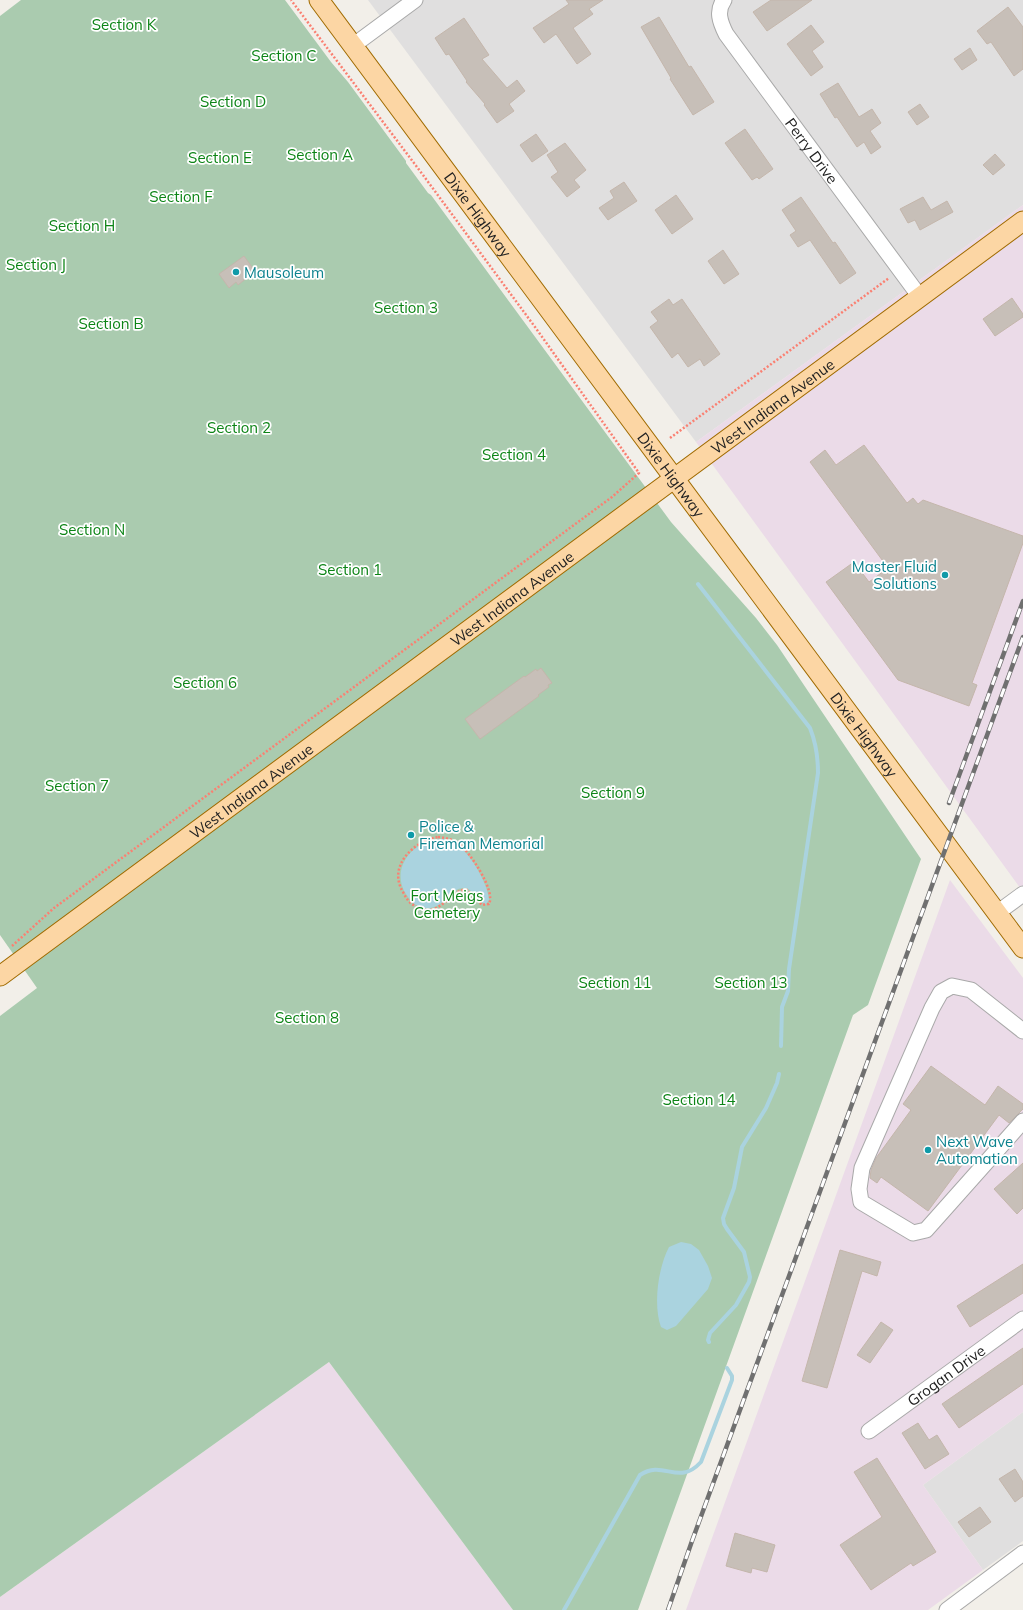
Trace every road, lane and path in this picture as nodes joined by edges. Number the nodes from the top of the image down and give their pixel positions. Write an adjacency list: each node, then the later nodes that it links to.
1 (291, 0): 14 (path)
2 (319, 0): 5 (main road, Dixie Highway)
3 (416, 0): 5 (street)
4 (724, 0): 8 (street, Perry Drive)
5 (354, 45): 10 (main road, Dixie Highway)
6 (1023, 221): 8 (main road, West Indiana Avenue)
7 (892, 276): 9 (path)
8 (920, 297): 10 (main road, West Indiana Avenue)
9 (670, 438)
10 (674, 478): 13 (main road, Dixie Highway); 16 (main road, West Indiana Avenue)
11 (1023, 894): 13 (street)
12 (412, 904): 12 (path)
13 (997, 913): 15 (main road, Dixie Highway)
14 (10, 948)
15 (1023, 948)
16 (0, 976)
17 (1023, 1031): 18 (street)
18 (1023, 1121)
19 (1023, 1319): 20 (street, Grogan Drive)
20 (870, 1431)
21 (1023, 1553): 22 (street)
22 (947, 1610)

